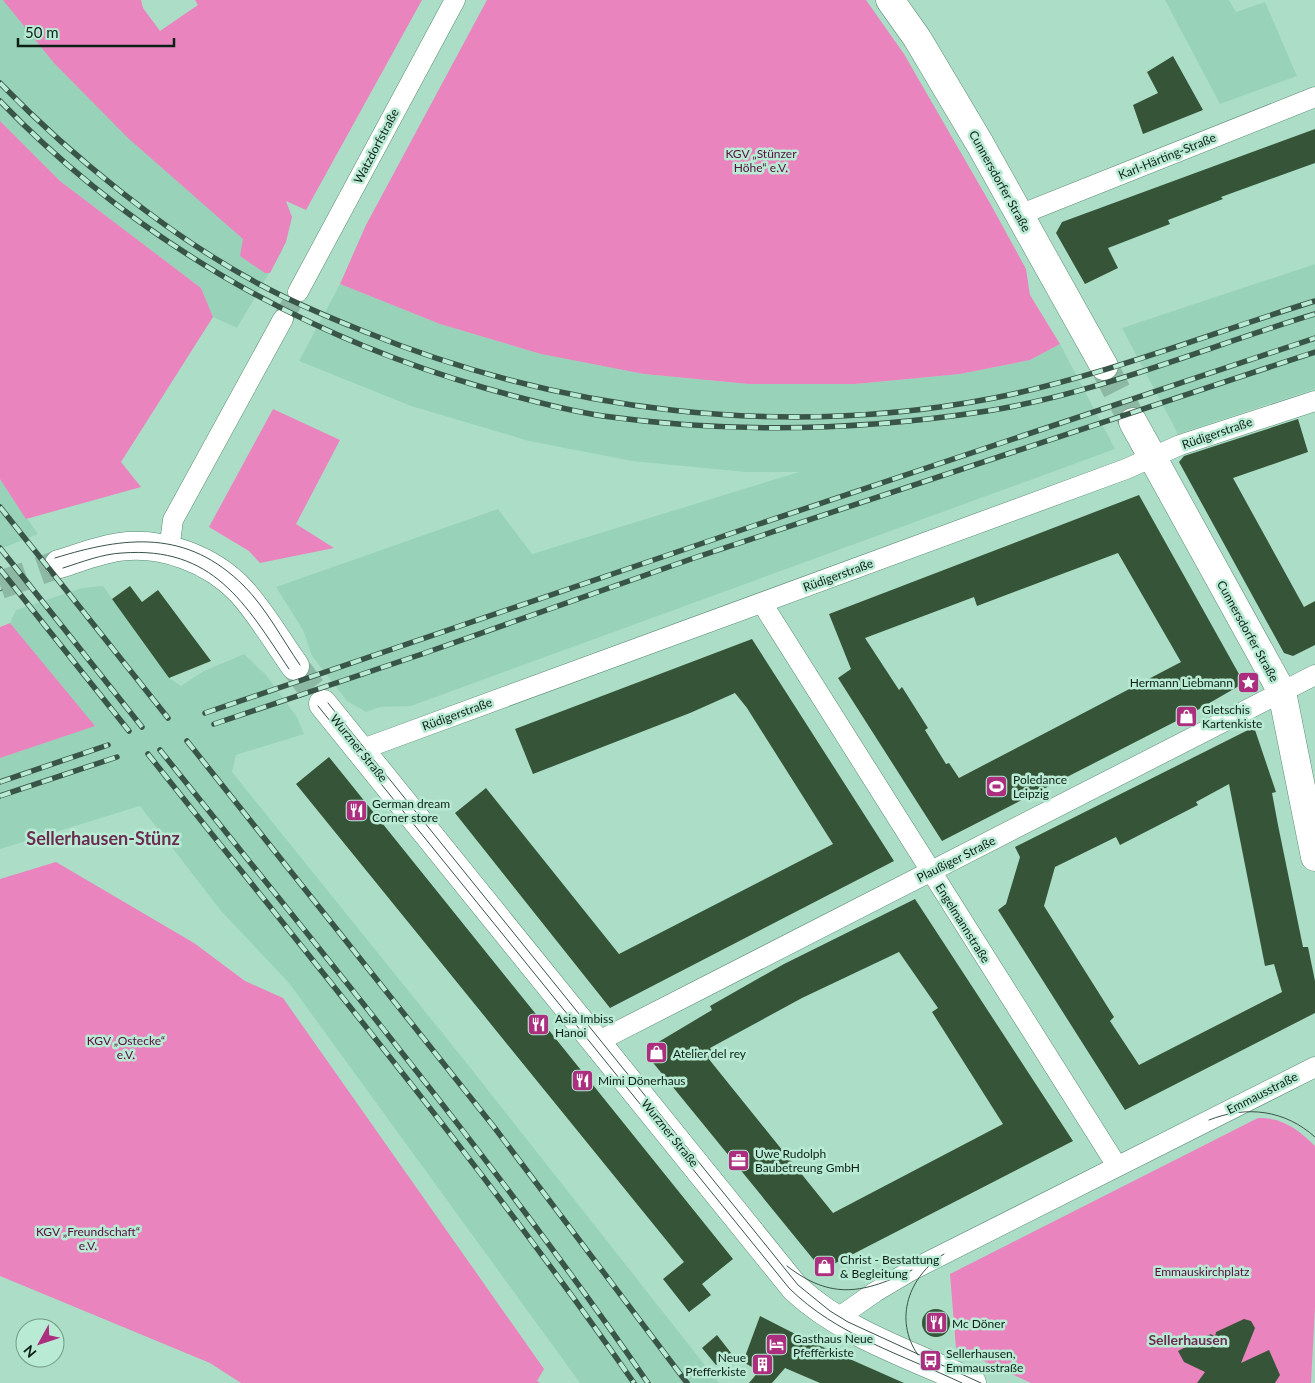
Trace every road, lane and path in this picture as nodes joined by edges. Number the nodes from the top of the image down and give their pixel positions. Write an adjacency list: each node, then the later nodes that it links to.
1 (455, 0): 5 (street, Watzdorfstraße)
2 (890, 0): 4 (main road, Cunnersdorfer Straße)
3 (1315, 97): 4 (street, Karl-Härting-Straße)
4 (1019, 215): 7 (main road, Cunnersdorfer Straße)
5 (298, 292)
6 (283, 319): 11 (street)
7 (1104, 366)
8 (1315, 401): 10 (street, Rüdigerstraße)
9 (1133, 422): 10 (main road, Cunnersdorfer Straße)
10 (1151, 458): 13 (street, Rüdigerstraße); 16 (main road, Cunnersdorfer Straße)
11 (169, 550): 12 (main road); 14 (main road)
12 (59, 564)
13 (762, 602): 18 (street, Rüdigerstraße); 20 (street, Engelmannstraße)
14 (294, 666)
15 (1315, 675): 16 (street, Plaußiger Straße)
16 (1282, 692): 19 (main road, Cunnersdorfer Straße); 20 (street, Plaußiger Straße)
17 (323, 704): 18 (main road, Wurzner Straße)
18 (360, 750): 21 (main road, Wurzner Straße)
19 (1315, 857)
20 (931, 872): 21 (street, Plaußiger Straße); 23 (street, Engelmannstraße)
21 (597, 1042): 24 (main road, Wurzner Straße)
22 (1315, 1067): 23 (street, Emmausstraße)
23 (1117, 1166): 24 (street, Emmausstraße)
24 (836, 1320): 25 (main road, Wurzner Straße)
25 (972, 1383)

